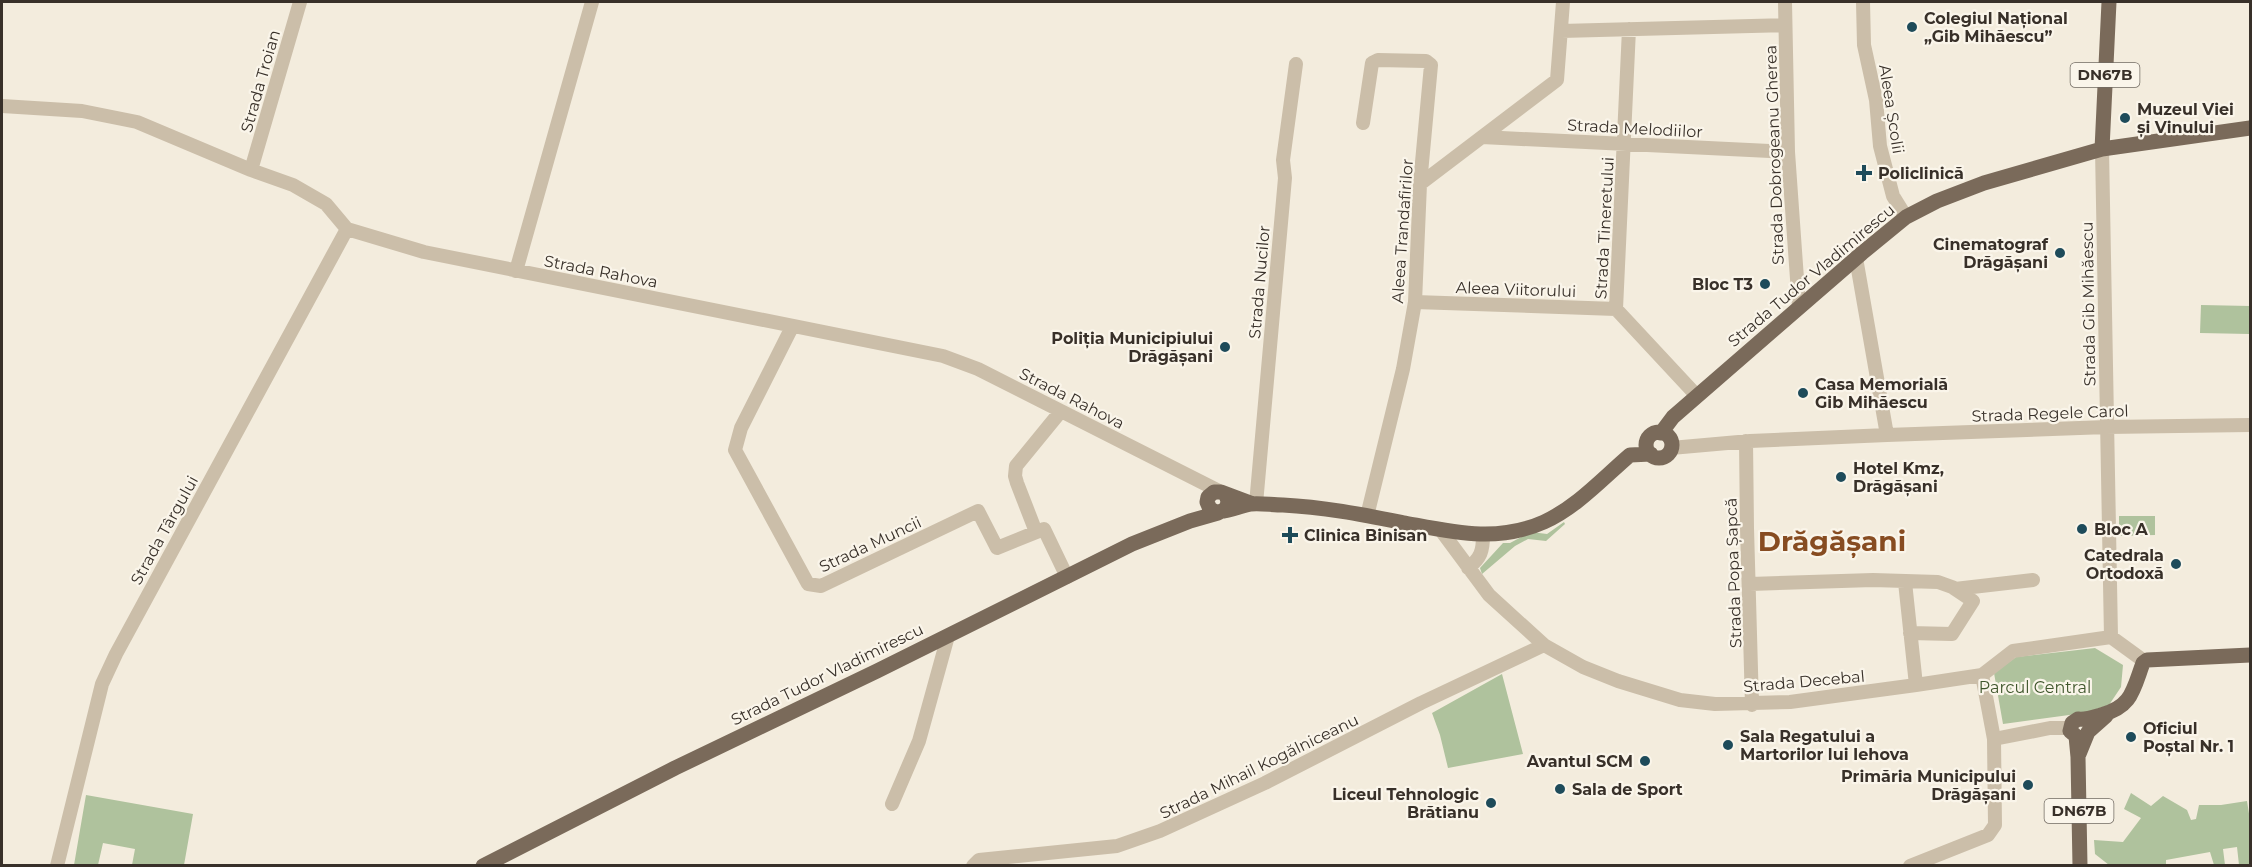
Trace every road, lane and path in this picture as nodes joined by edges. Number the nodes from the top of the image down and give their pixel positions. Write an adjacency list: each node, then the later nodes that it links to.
1 (300, 2): 18 (street, Strada Troian)
2 (592, 2): 23 (street)
3 (1563, 2): 9 (street)
4 (1785, 2): 7 (street, Strada Dobrogeanu Gherea)
5 (1863, 2): 20 (street, Aleea Școlii)
6 (2109, 2): 16 (main road, DN67B)
7 (1785, 25): 8 (street); 17 (street, Strada Dobrogeanu Gherea)
8 (1629, 29): 9 (street); 15 (street, Strada Tineretului)
9 (1562, 32): 14 (street)
10 (1296, 64): 37 (street, Strada Nucilor)
11 (2, 106): 18 (street)
12 (1363, 123): 19 (street, Aleea Trandafirilor)
13 (2250, 128): 16 (main road, Strada Tudor Vladimirescu)
14 (1482, 137): 15 (street, Strada Melodiilor); 19 (street)
15 (1625, 144): 17 (street, Strada Melodiilor); 26 (street, Strada Tineretului)
16 (2102, 149): 20 (main road, Strada Tudor Vladimirescu); 31 (street, Strada Gib Mihăescu / DN67B)
17 (1788, 152): 25 (street, Strada Dobrogeanu Gherea)
18 (251, 170): 21 (street)
19 (1420, 184): 24 (street, Aleea Trandafirilor)
20 (1906, 218): 22 (main road, Strada Tudor Vladimirescu)
21 (347, 229): 23 (street, Strada Rahova); 61 (street, Strada Târgului)
22 (1856, 258): 25 (main road, Strada Tudor Vladimirescu); 32 (street)
23 (516, 271): 27 (street, Strada Rahova)
24 (1415, 302): 26 (street, Aleea Viitorului); 38 (street, Aleea Trandafirilor)
25 (1799, 307): 28 (main road, Strada Tudor Vladimirescu)
26 (1616, 309): 28 (street, Strada Tineretului)
27 (792, 327): 29 (street, Strada Rahova); 40 (street, Strada Muncii)
28 (1697, 396): 34 (main road, Strada Tudor Vladimirescu)
29 (1061, 411): 36 (street, Strada Rahova); 40 (street)
30 (2250, 425): 31 (street, Strada Regele Carol)
31 (2107, 427): 32 (street, Strada Regele Carol); 50 (street, Strada Gib Mihăescu / DN67B)
32 (1887, 435): 33 (street, Strada Regele Carol)
33 (1746, 441): 35 (street, Strada Regele Carol); 46 (street, Strada Popa Șapcă)
34 (1653, 442): 35 (main road); 35 (main road); 41 (main road)
35 (1671, 448)
36 (1217, 501): 37 (main road); 43 (main road, Strada Tudor Vladimirescu)
37 (1255, 504): 38 (main road)
38 (1367, 516): 39 (main road)
39 (1440, 530): 41 (main road); 42 (street, Strada Decebal)
40 (1036, 532): 43 (street)
41 (1483, 535): 42 (street)
42 (1468, 568): 51 (street, Strada Decebal)
43 (1067, 577): 49 (main road, Strada Tudor Vladimirescu)
44 (2033, 580): 47 (street)
45 (1905, 582): 46 (street); 47 (street); 48 (street)
46 (1750, 584): 56 (street, Strada Popa Șapcă)
47 (1955, 589): 48 (street)
48 (1910, 633): 55 (street)
49 (948, 636): 59 (street); 60 (main road, Strada Tudor Vladimirescu)
50 (2110, 637): 53 (street); 54 (street)
51 (1544, 645): 56 (street, Strada Decebal); 62 (street, Strada Mihail Kogălniceanu)
52 (2250, 655): 53 (main road)
53 (2144, 661): 57 (main road)
54 (1982, 675): 55 (street, Strada Decebal); 58 (street)
55 (1916, 686): 56 (street, Strada Decebal)
56 (1752, 705)
57 (2081, 730): 58 (street); 64 (main road, DN67B)
58 (1994, 739): 63 (street)
59 (892, 804)
60 (485, 865)
61 (57, 866)
62 (973, 866)
63 (1910, 866)
64 (2080, 866)

